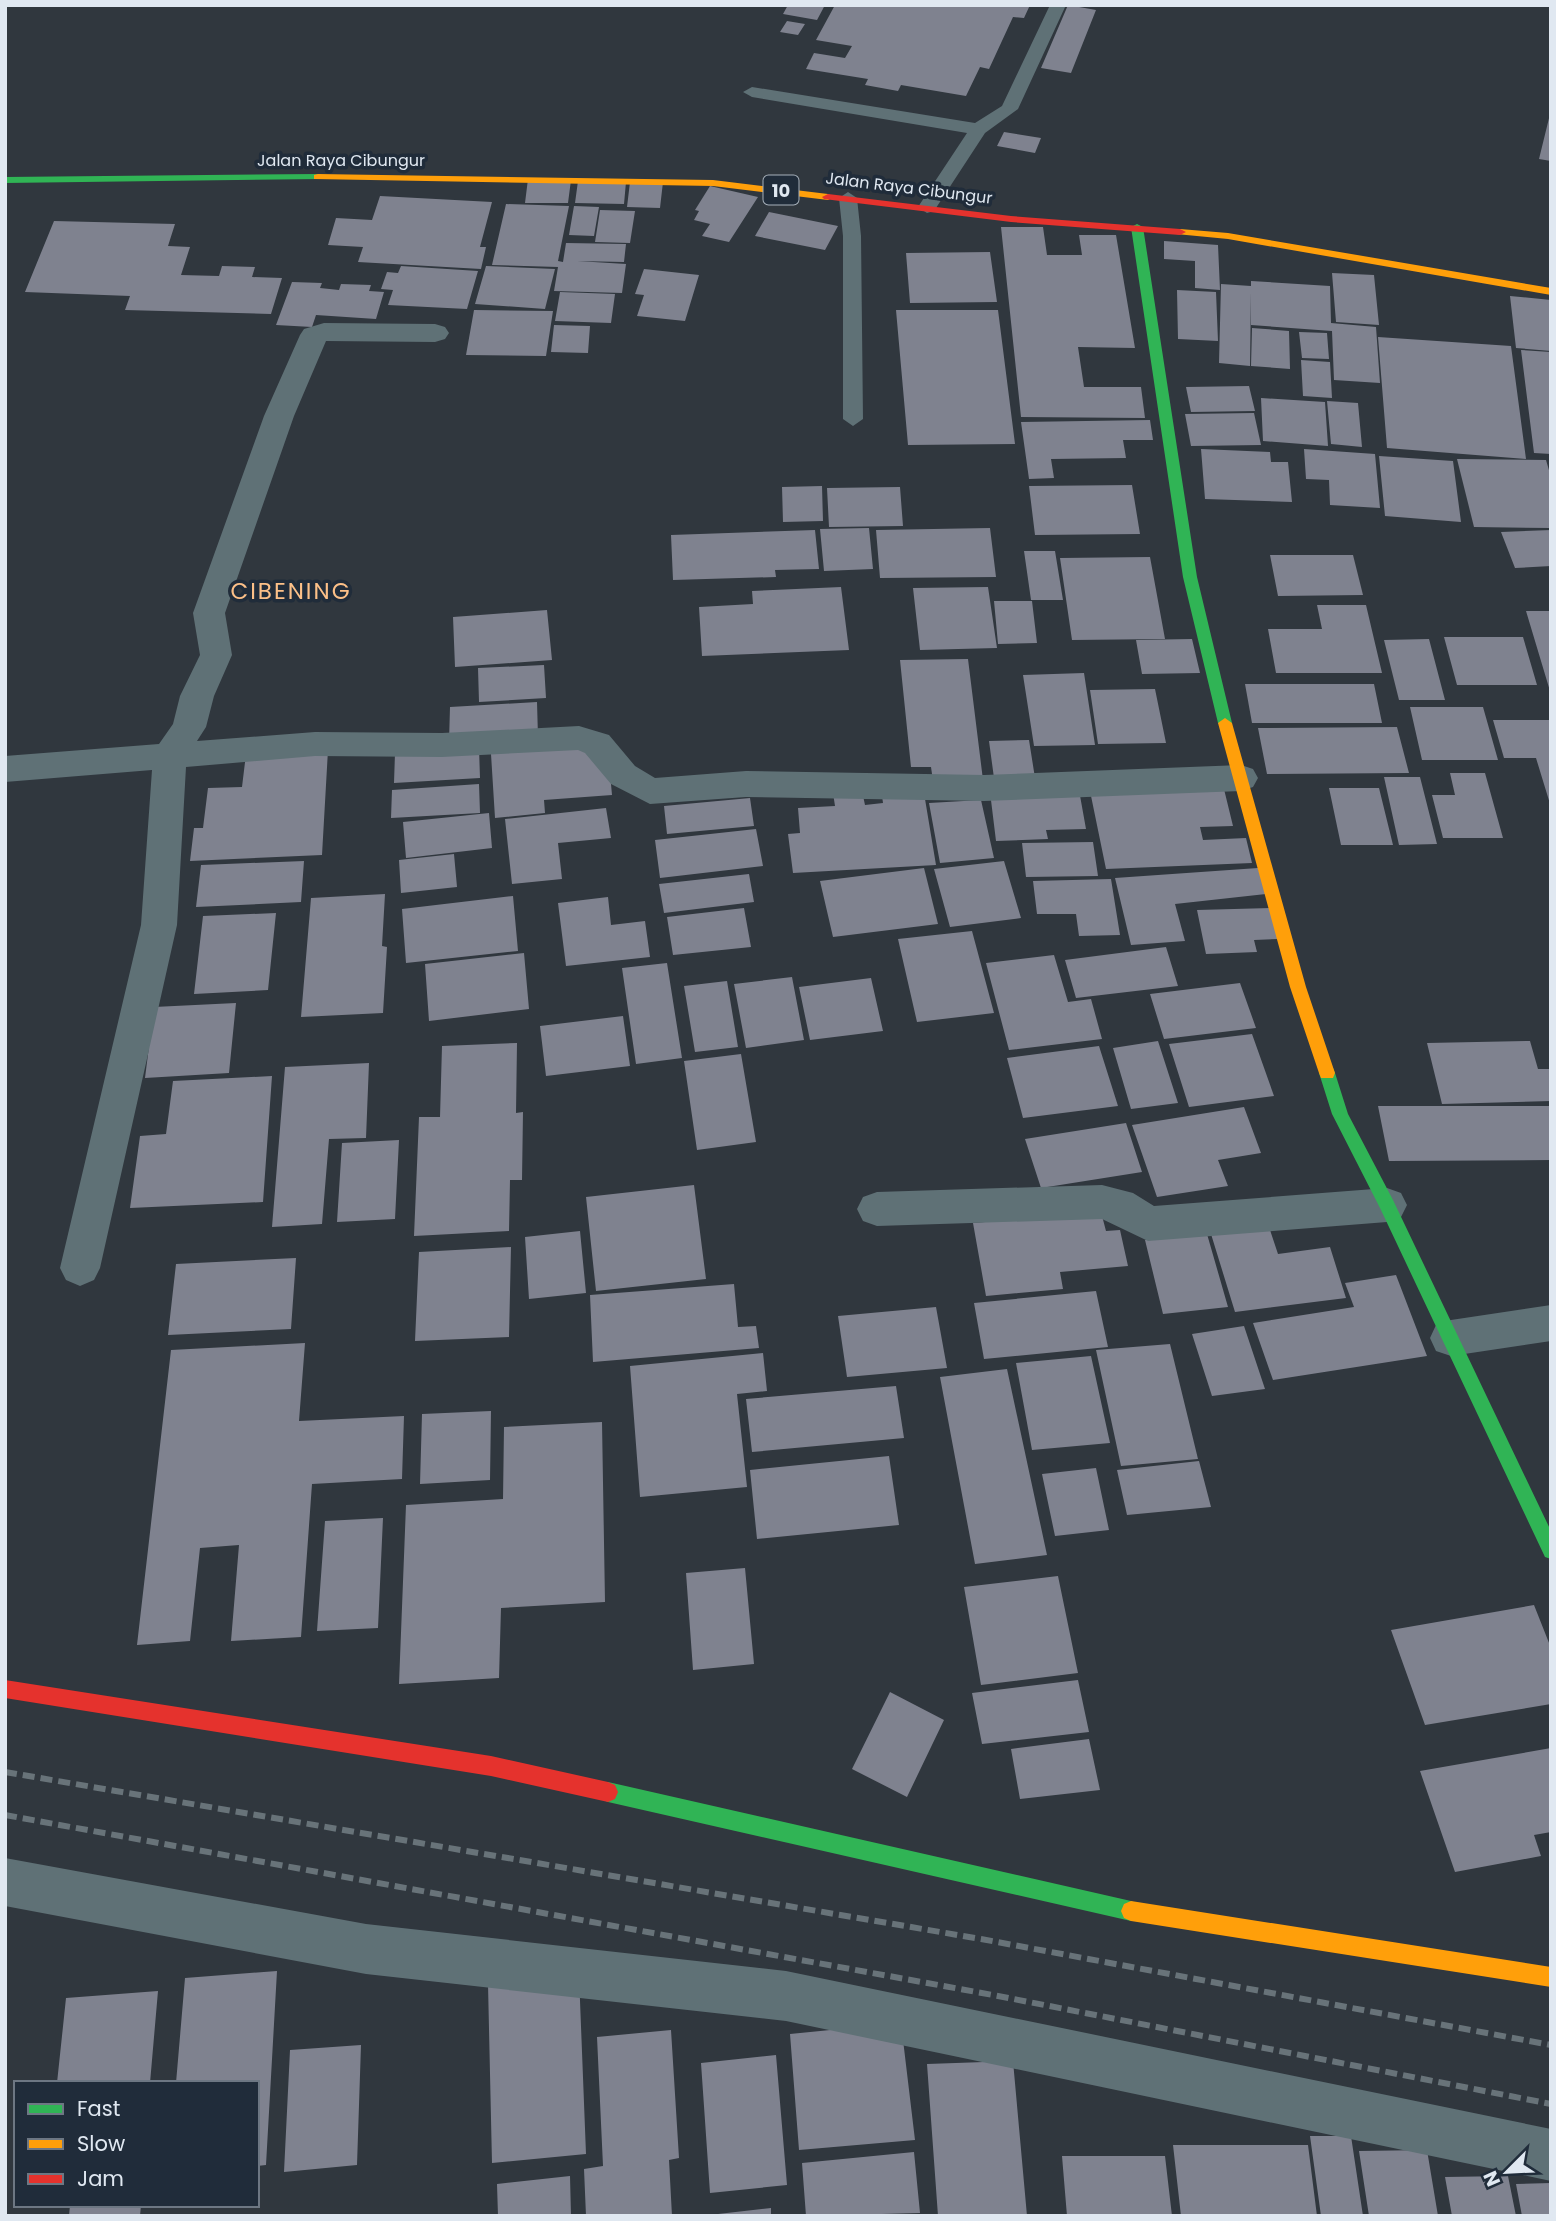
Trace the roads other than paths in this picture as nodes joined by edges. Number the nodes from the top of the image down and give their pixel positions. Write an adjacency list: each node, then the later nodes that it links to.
1 (1058, 5): 3 (lane)
2 (752, 92): 3 (lane)
3 (978, 129): 6 (lane)
4 (5, 180): 5 (main road, Jalan Raya Cibungur / 10)
5 (848, 198): 6 (main road, Jalan Raya Cibungur / 10); 10 (lane)
6 (927, 207): 7 (main road, Jalan Raya Cibungur / 10)
7 (1137, 227): 8 (main road, Jalan Raya Cibungur / 10); 13 (main road)
8 (1551, 292)
9 (435, 333): 11 (street)
10 (853, 419)
11 (170, 754): 12 (street); 13 (street); 16 (street)
12 (5, 769)
13 (1241, 778): 14 (main road)
14 (1387, 1205): 15 (street); 18 (main road)
15 (877, 1209)
16 (80, 1268)
17 (1551, 1323): 18 (street)
18 (1451, 1338): 19 (main road)
19 (1551, 1551)
20 (5, 1689): 22 (main road)
21 (5, 1882): 23 (street)
22 (1551, 1977)
23 (1551, 2155)

